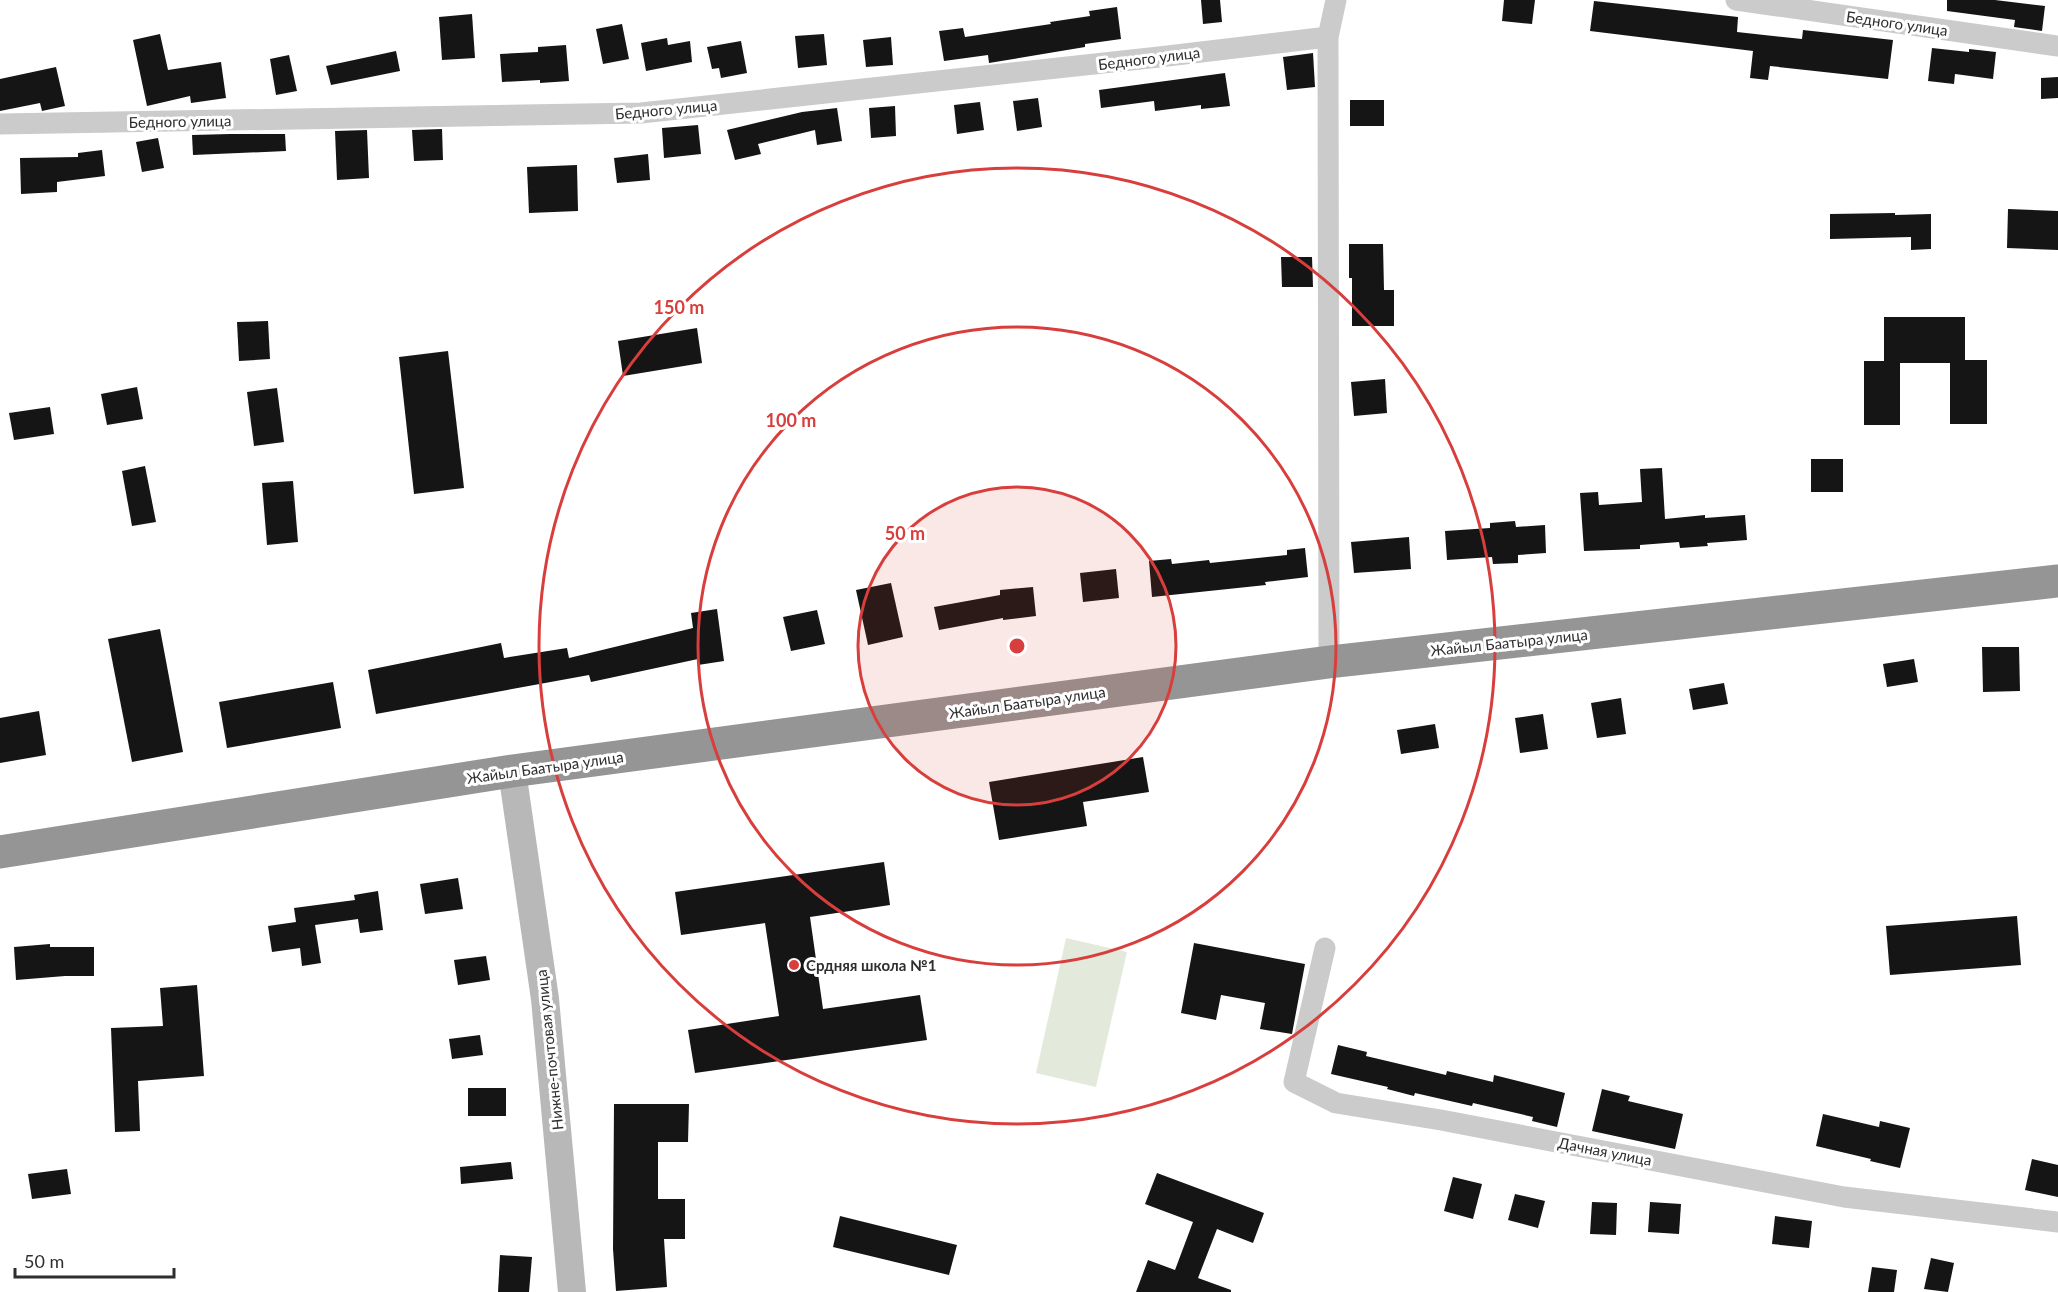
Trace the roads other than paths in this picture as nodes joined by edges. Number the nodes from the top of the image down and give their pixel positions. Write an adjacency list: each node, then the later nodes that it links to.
1 (1335, 0): 3 (street)
2 (1736, 0): 4 (street, Бедного улица)
3 (1328, 37): 5 (street, Бедного улица); 7 (street)
4 (2058, 46)
5 (0, 123)
6 (2058, 581): 7 (highway, Жайыл Баатыра улица)
7 (1329, 662): 8 (highway, Жайыл Баатыра улица)
8 (512, 771): 9 (highway, Жайыл Баатыра улица); 12 (street, Нижне-почтовая улица)
9 (0, 852)
10 (1325, 948): 11 (street, Дачная улица)
11 (2058, 1222)
12 (572, 1292)

